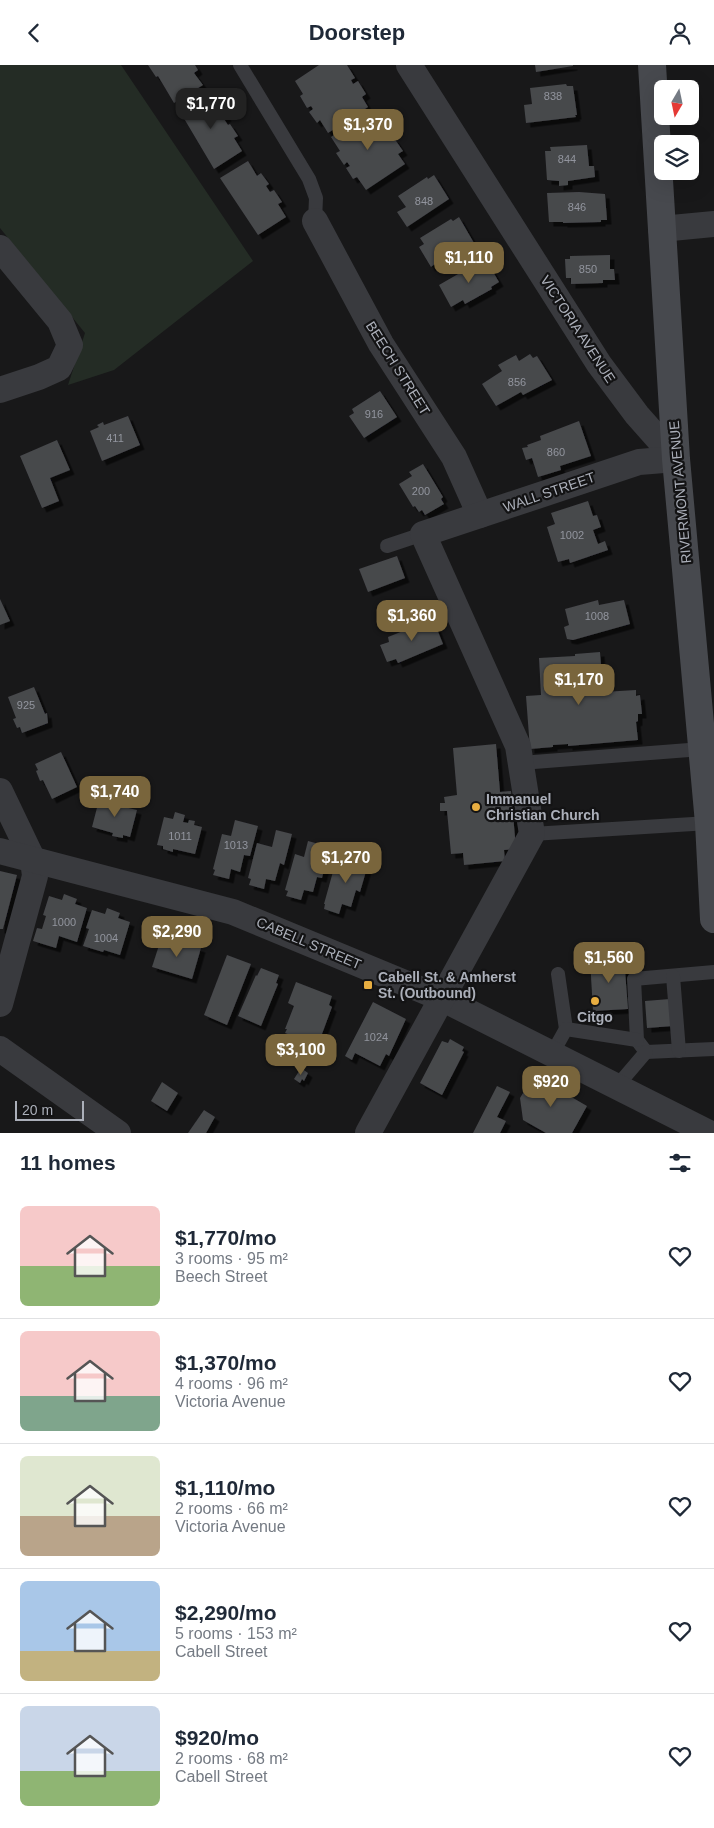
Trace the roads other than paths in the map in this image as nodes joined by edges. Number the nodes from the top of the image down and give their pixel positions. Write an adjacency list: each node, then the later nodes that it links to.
1 (240, 65): 4 (lane)
2 (409, 65): 9 (street, VICTORIA AVENUE)
3 (652, 65): 6 (main road, RIVERMONT AVENUE)
4 (314, 221): 10 (street, BEECH STREET)
5 (714, 224): 6 (street)
6 (662, 229): 9 (main road, RIVERMONT AVENUE)
7 (0, 247): 8 (street)
8 (0, 390)
9 (676, 459): 10 (street, WALL STREET); 13 (main road, RIVERMONT AVENUE)
10 (480, 515): 11 (street, WALL STREET)
11 (423, 534): 12 (lane); 14 (street)
12 (387, 546)
13 (705, 742): 14 (lane); 16 (main road, RIVERMONT AVENUE)
14 (521, 763): 17 (street)
15 (0, 791): 19 (street)
16 (709, 823): 17 (lane); 20 (main road, RIVERMONT AVENUE)
17 (532, 834): 24 (street)
18 (0, 851): 19 (street, CABELL STREET)
19 (33, 859): 24 (street, CABELL STREET); 25 (street)
20 (714, 919)
21 (714, 972): 23 (lane)
22 (558, 973): 26 (lane)
23 (673, 976): 27 (lane); 30 (lane)
24 (441, 998): 32 (street, CABELL STREET); 35 (street)
25 (0, 1004)
26 (566, 1029): 27 (lane); 32 (lane)
27 (637, 1039): 31 (lane)
28 (0, 1049): 34 (street)
29 (714, 1049): 30 (lane)
30 (679, 1051): 31 (lane)
31 (646, 1052): 33 (lane)
32 (552, 1054): 33 (street, CABELL STREET)
33 (618, 1086): 36 (street, CABELL STREET)
34 (118, 1133)
35 (368, 1133)
36 (708, 1133)

